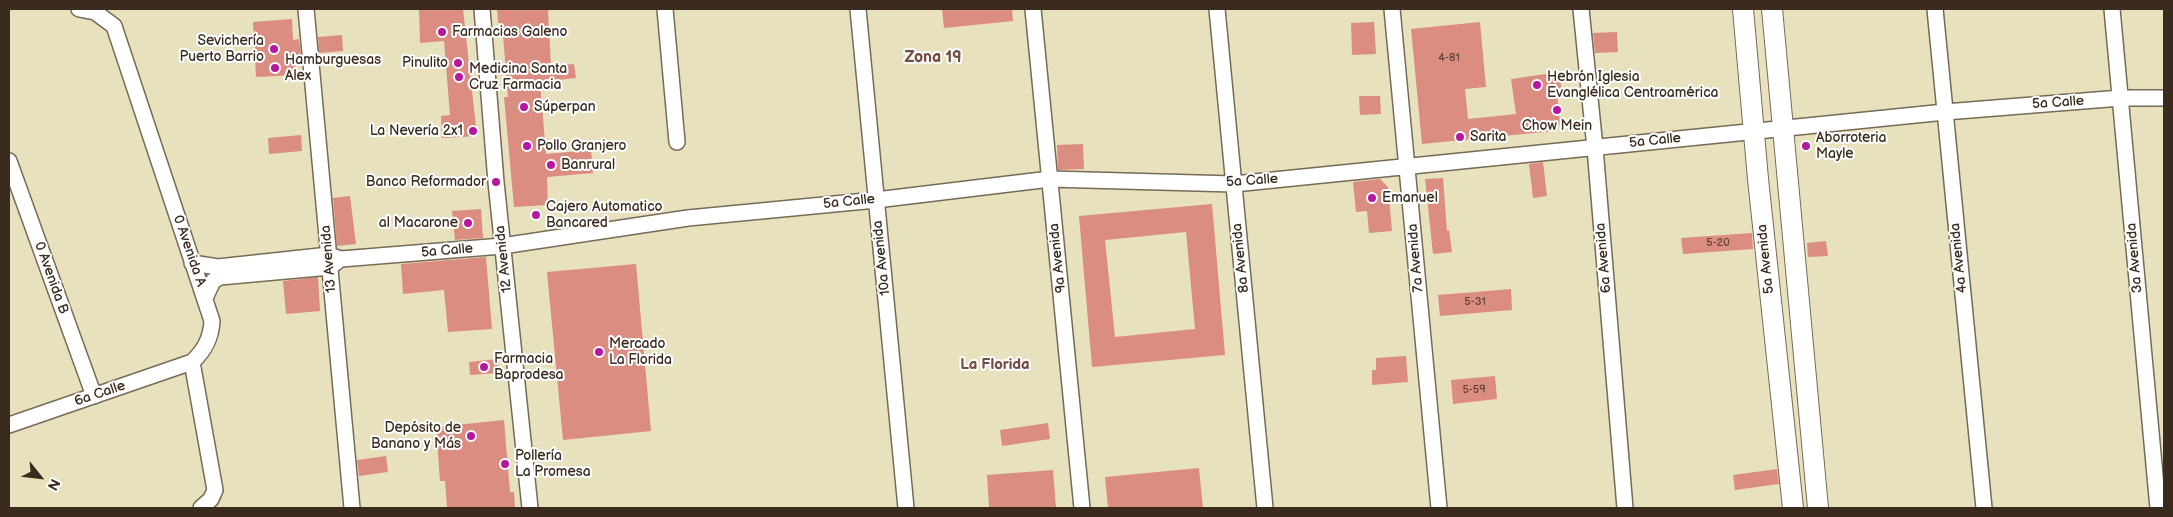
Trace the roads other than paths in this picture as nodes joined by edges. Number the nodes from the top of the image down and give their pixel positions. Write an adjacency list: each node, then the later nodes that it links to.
1 (79, 9): 28 (street, 0 Avenida A)
2 (306, 9): 27 (street, 13 Avenida)
3 (482, 9): 26 (street, 12 Avenida)
4 (665, 9): 19 (street)
5 (858, 9): 25 (street, 10a Avenida)
6 (1033, 9): 23 (street, 9a Avenida)
7 (1217, 9): 24 (street, 8a Avenida)
8 (1392, 9): 22 (street, 7a Avenida)
9 (1582, 9): 20 (street, 6a Avenida)
10 (1743, 9): 18 (main road, 5a Avenida)
11 (1772, 9): 17 (main road, 5a Avenida)
12 (1935, 9): 16 (street, 4a Avenida)
13 (2112, 9): 14 (street, 3a Avenida)
14 (2121, 98): 15 (street, 5a Calle); 16 (street, 5a Calle); 44 (street, 3a Avenida)
15 (2164, 98)
16 (1945, 112): 17 (street, 5a Calle); 43 (street, 4a Avenida)
17 (1784, 128): 18 (street, 5a Calle); 42 (main road, 5a Avenida)
18 (1753, 131): 20 (street, 5a Calle); 41 (main road, 5a Avenida)
19 (677, 142)
20 (1595, 148): 22 (street, 5a Calle); 40 (street, 6a Avenida)
21 (9, 161): 31 (street, 0 Avenida B)
22 (1407, 166): 24 (street, 5a Calle); 39 (street, 7a Avenida)
23 (1050, 179): 24 (street, 5a Calle); 25 (street, 5a Calle); 37 (street, 9a Avenida)
24 (1234, 184): 38 (street, 8a Avenida)
25 (876, 200): 26 (street, 5a Calle); 36 (street, 10a Avenida)
26 (502, 246): 27 (street, 5a Calle); 35 (street, 12 Avenida)
27 (333, 261): 28 (street, 5a Calle); 29 (street, 5a Calle); 34 (street, 13 Avenida)
28 (192, 263): 29 (street, 0 Avenida A)
29 (205, 298): 30 (street, 0 Avenida A)
30 (192, 362): 31 (street, 6a Calle); 33 (street)
31 (94, 396): 32 (street, 6a Calle)
32 (9, 425)
33 (206, 503)
34 (352, 508)
35 (530, 508)
36 (906, 508)
37 (1082, 508)
38 (1266, 508)
39 (1439, 508)
40 (1624, 508)
41 (1793, 508)
42 (1818, 508)
43 (1984, 508)
44 (2158, 508)

